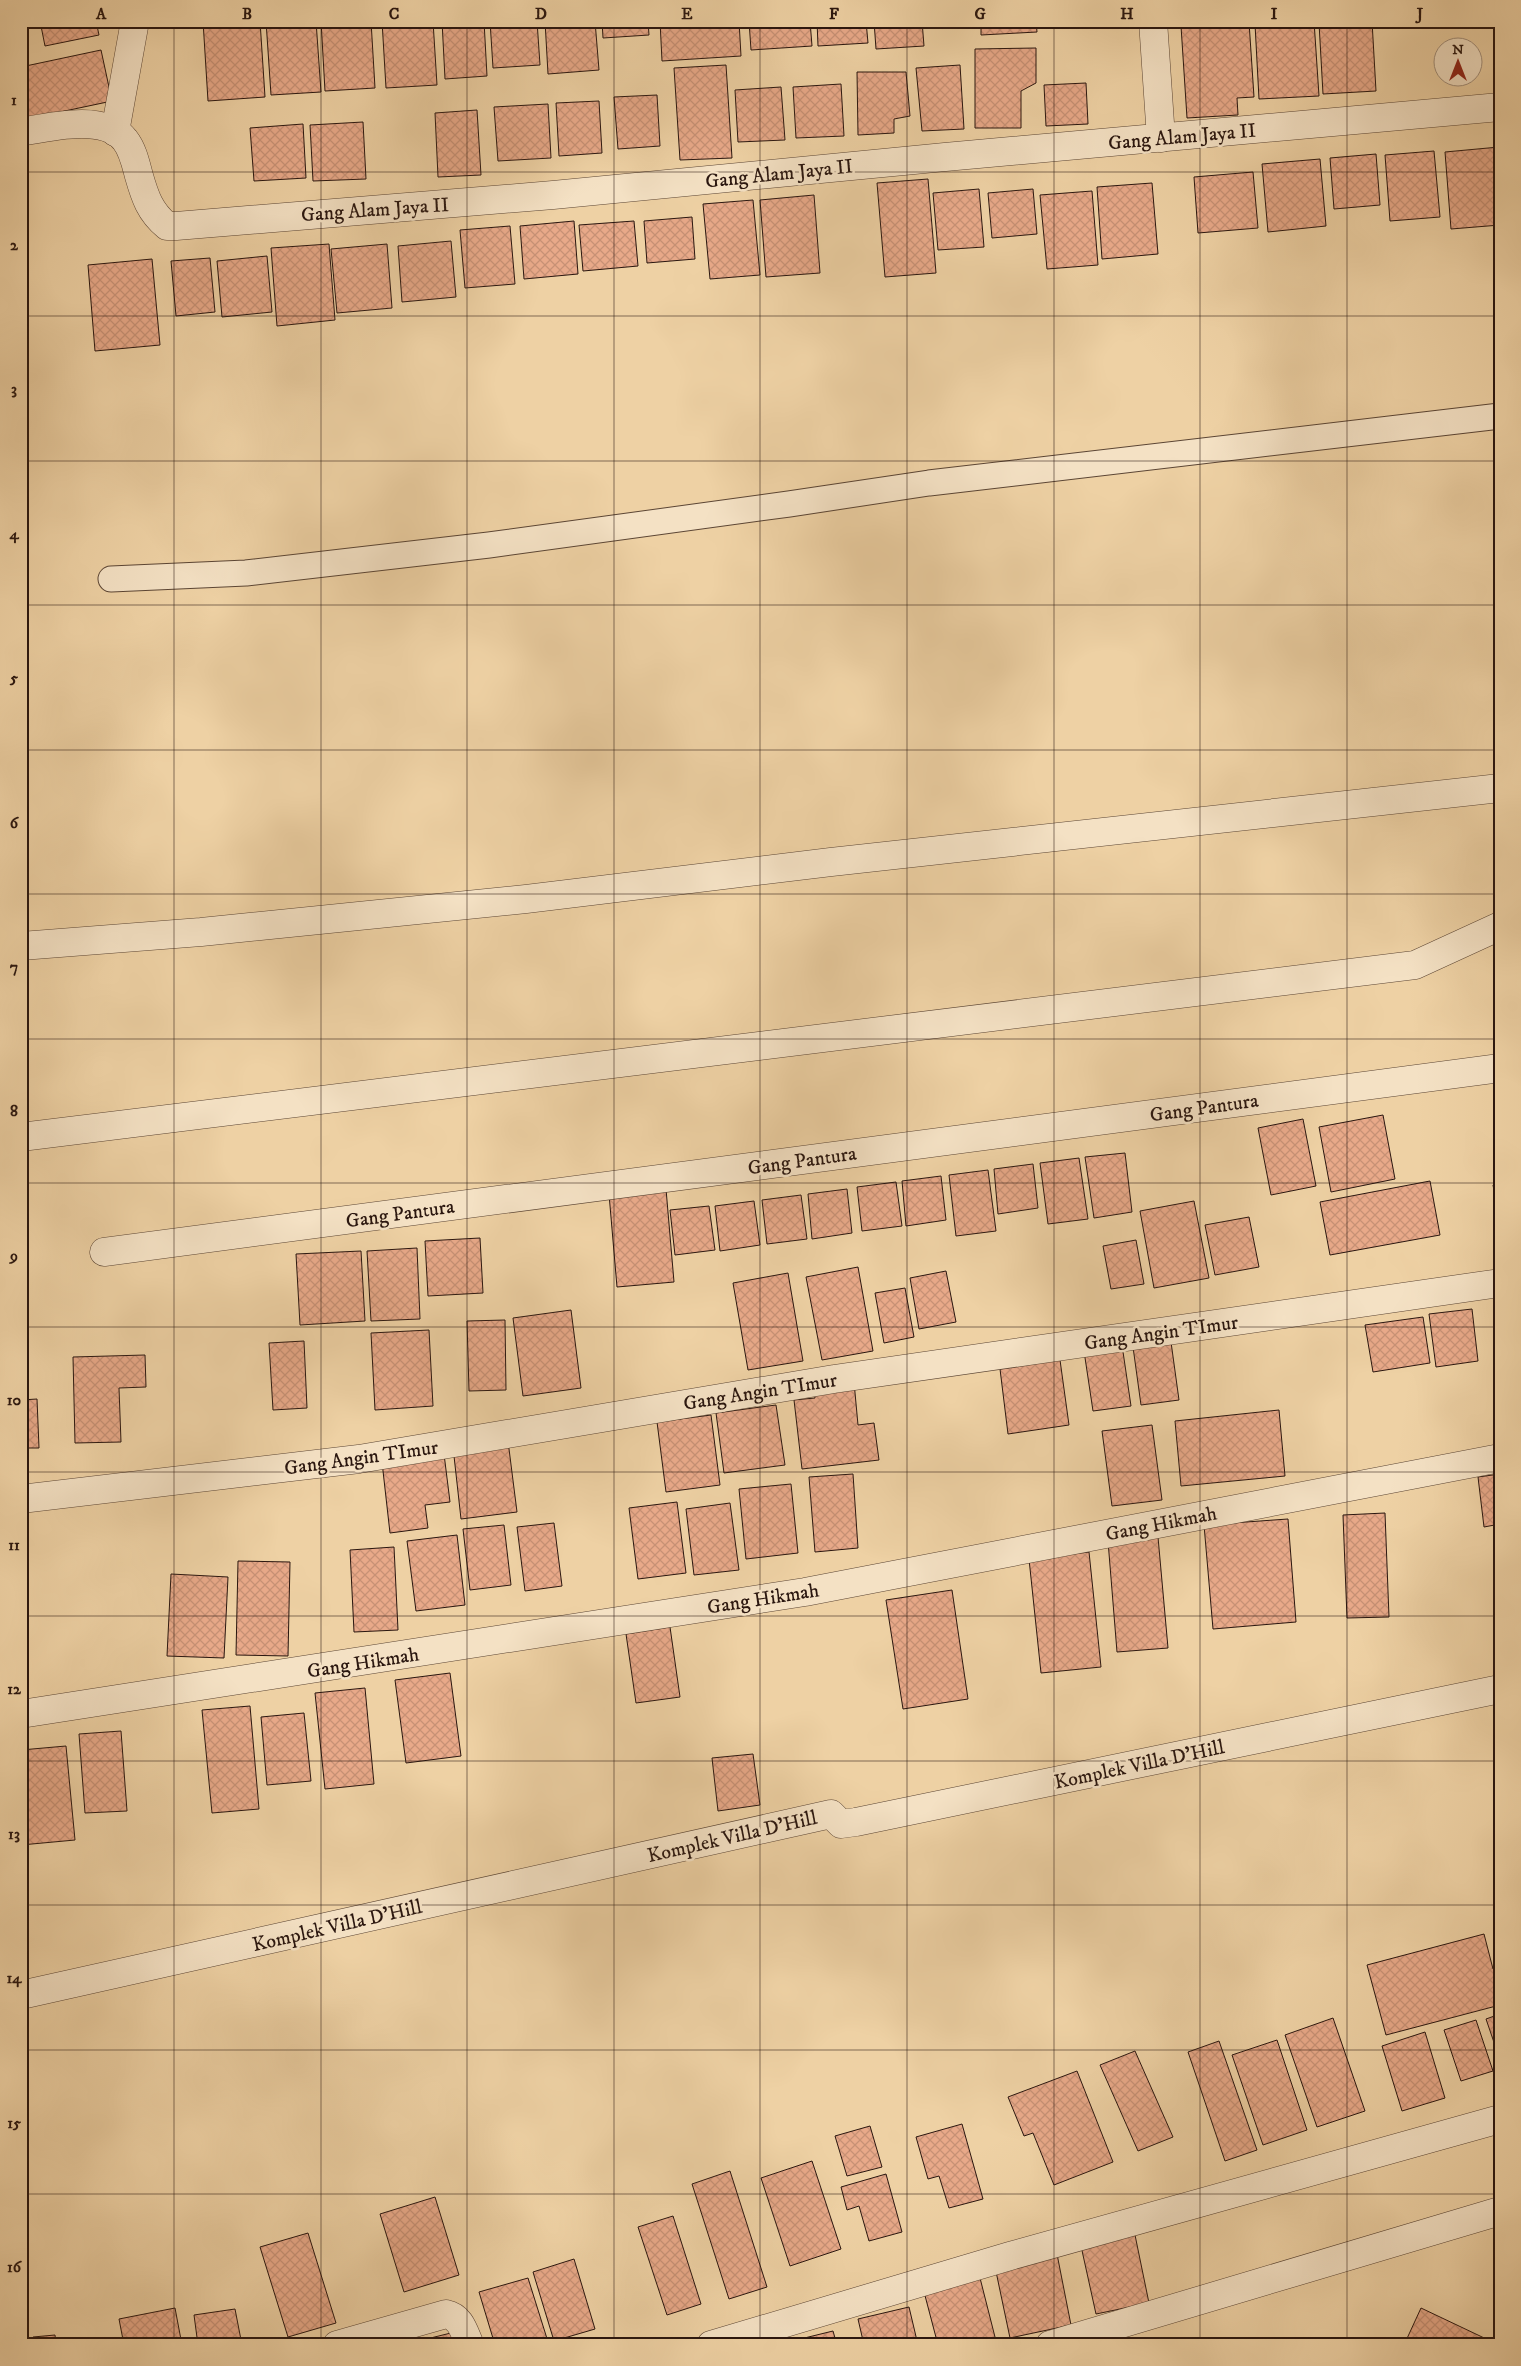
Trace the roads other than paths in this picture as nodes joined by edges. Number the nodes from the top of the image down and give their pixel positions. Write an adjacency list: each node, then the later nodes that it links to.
1 (135, 21): 5 (street)
2 (1153, 21): 6 (street)
3 (1500, 107): 6 (street, Gang Alam Jaya II)
4 (21, 132): 5 (street)
5 (115, 132): 6 (street, Gang Alam Jaya II)
6 (1160, 138)
7 (1500, 416): 8 (lane)
8 (111, 579)
9 (1500, 788): 11 (street)
10 (1500, 926): 13 (street)
11 (21, 946)
12 (1500, 1068): 14 (street, Gang Pantura)
13 (21, 1138)
14 (104, 1252)
15 (1500, 1283): 17 (street, Gang Angin TImur)
16 (1500, 1458): 19 (street, Gang Hikmah)
17 (21, 1499)
18 (1500, 1689): 20 (street, Komplek Villa D'Hill)
19 (21, 1714)
20 (21, 1995)
21 (1500, 2119): 25 (street)
22 (1500, 2211): 26 (street)
23 (337, 2345): 24 (street)
24 (470, 2345)
25 (711, 2345)
26 (1050, 2345)

